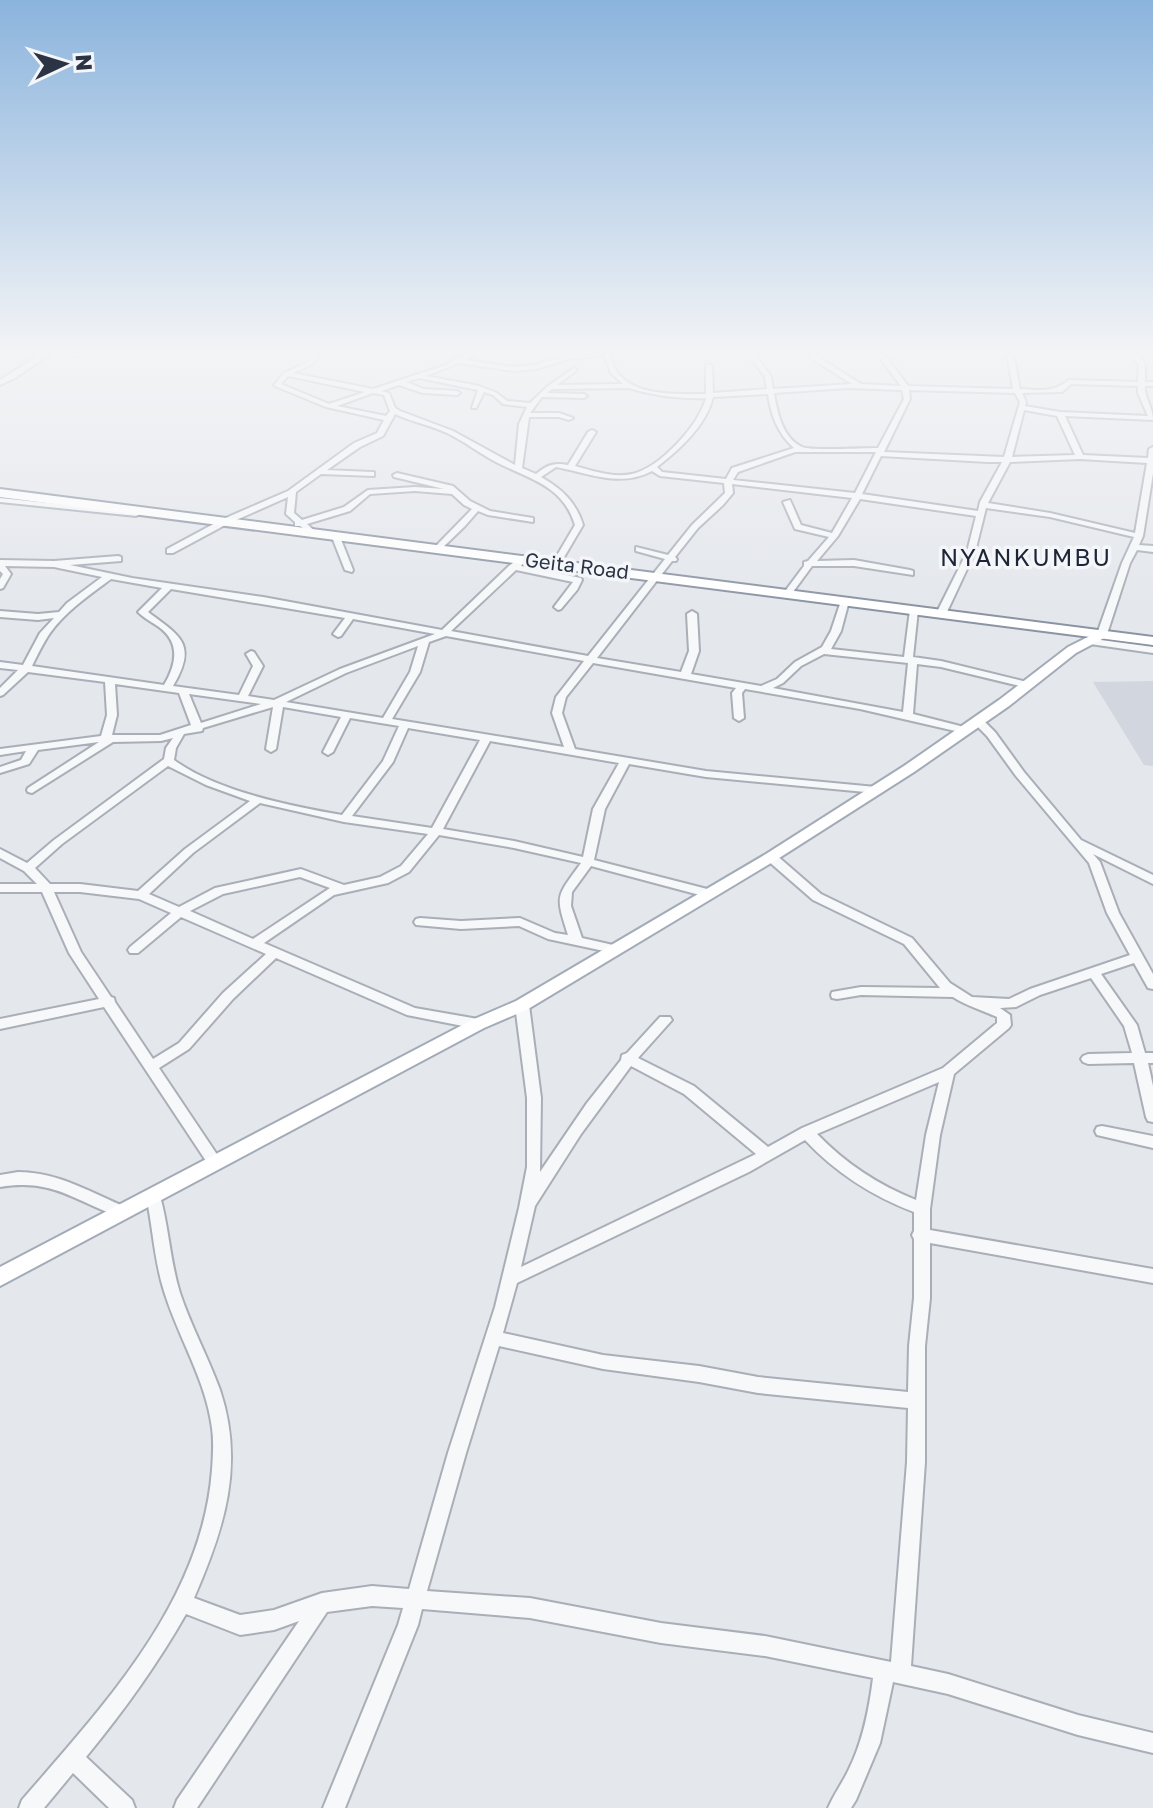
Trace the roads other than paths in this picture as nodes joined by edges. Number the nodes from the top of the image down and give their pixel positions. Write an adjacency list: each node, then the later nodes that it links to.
1 (371, 438): 19 (street)
2 (461, 438): 17 (street)
3 (522, 438): 17 (street)
4 (588, 438): 16 (street)
5 (684, 438): 18 (street)
6 (788, 438): 10 (street)
7 (887, 438): 12 (street)
8 (1013, 438): 14 (street)
9 (1071, 438): 13 (street)
10 (800, 449): 12 (street); 23 (street)
11 (1153, 449): 15 (street)
12 (880, 452): 14 (street); 26 (street)
13 (1080, 457): 14 (street); 15 (street)
14 (1007, 460): 31 (street)
15 (1152, 461): 37 (street)
16 (571, 467): 18 (street); 22 (street)
17 (518, 468): 22 (street)
18 (653, 468): 23 (street)
19 (319, 472): 20 (street); 25 (street)
20 (371, 474)
21 (397, 475): 24 (street)
22 (537, 477): 49 (street)
23 (728, 482): 26 (street); 45 (street)
24 (456, 492): 30 (street); 34 (street)
25 (291, 493): 33 (street); 34 (street)
26 (857, 496): 31 (street); 36 (street)
27 (6, 497): 29 (street); 33 (highway, Geita Road)
28 (787, 502): 36 (street)
29 (0, 506)
30 (476, 509): 32 (street); 40 (street)
31 (982, 510): 37 (street); 64 (street)
32 (530, 520)
33 (224, 522): 35 (highway, Geita Road); 42 (street)
34 (298, 524): 35 (street)
35 (314, 534): 38 (highway, Geita Road)
36 (834, 536): 50 (street)
37 (1139, 536): 39 (street)
38 (336, 537): 40 (highway, Geita Road); 51 (street)
39 (1134, 547): 43 (street); 68 (street)
40 (438, 549): 46 (highway, Geita Road)
41 (639, 549): 45 (street)
42 (170, 551)
43 (1150, 551)
44 (118, 559): 48 (street)
45 (673, 559): 53 (street)
46 (518, 563): 49 (highway, Geita Road); 59 (street); 67 (street)
47 (0, 564): 48 (street); 56 (street)
48 (54, 564): 54 (street)
49 (556, 564): 53 (highway, Geita Road)
50 (807, 564): 52 (street); 57 (street)
51 (349, 570)
52 (910, 573)
53 (655, 576): 57 (highway, Geita Road); 74 (street)
54 (108, 577): 55 (street); 62 (street)
55 (170, 585): 65 (street); 81 (street)
56 (0, 586)
57 (787, 594): 58 (highway, Geita Road)
58 (845, 601): 60 (highway, Geita Road); 72 (street)
59 (558, 607)
60 (914, 610): 64 (highway, Geita Road); 75 (street)
61 (0, 614): 62 (street)
62 (64, 614): 77 (street)
63 (692, 614): 78 (street)
64 (941, 614): 68 (highway, Geita Road)
65 (351, 616): 66 (street); 67 (street)
66 (338, 634)
67 (443, 634): 69 (street); 74 (street)
68 (1094, 638): 70 (highway, Geita Road); 71 (street); 80 (main road)
69 (425, 640): 87 (street); 91 (street)
70 (1153, 641)
71 (1153, 650)
72 (823, 651): 75 (street); 84 (street)
73 (251, 654): 86 (street)
74 (591, 660): 78 (street); 100 (street)
75 (911, 660): 80 (street); 88 (street)
76 (0, 665): 77 (street)
77 (26, 668): 79 (street); 85 (street)
78 (685, 676): 82 (street)
79 (110, 680): 81 (street); 97 (street)
80 (1028, 685): 93 (main road)
81 (168, 686): 83 (street)
82 (742, 686): 84 (street); 90 (street)
83 (182, 689): 86 (street); 94 (street)
84 (761, 689): 88 (street)
85 (0, 693)
86 (242, 699): 87 (street)
87 (277, 703): 89 (street); 94 (street); 99 (street)
88 (908, 715): 93 (street)
89 (346, 716): 91 (street); 102 (street)
90 (739, 718)
91 (385, 722): 92 (street)
92 (405, 724): 96 (street); 109 (street)
93 (971, 726): 107 (main road); 111 (street)
94 (198, 729): 95 (street)
95 (180, 735): 97 (street); 103 (street)
96 (487, 737): 100 (street); 110 (street)
97 (109, 738): 98 (street); 106 (street)
98 (35, 746): 101 (street); 105 (street)
99 (271, 749)
100 (570, 751): 104 (street)
101 (0, 752)
102 (328, 752)
103 (169, 760): 108 (street); 115 (street)
104 (625, 762): 107 (street); 114 (street)
105 (0, 770)
106 (32, 790)
107 (876, 790): 113 (main road)
108 (256, 801): 109 (street); 121 (street)
109 (344, 819): 110 (street)
110 (435, 833): 114 (street); 119 (street)
111 (1080, 842): 116 (street); 129 (street)
112 (0, 853): 115 (street)
113 (771, 857): 120 (main road); 132 (street)
114 (588, 862): 120 (street); 124 (street)
115 (28, 868): 117 (street)
116 (1153, 880)
117 (46, 887): 118 (street); 121 (street); 134 (street)
118 (0, 888)
119 (343, 889): 122 (street); 125 (street)
120 (711, 894): 127 (main road)
121 (141, 895): 122 (street)
122 (181, 911): 125 (street); 126 (street)
123 (420, 922): 124 (street)
124 (576, 940): 127 (street)
125 (255, 943): 128 (street)
126 (134, 950)
127 (618, 950): 136 (main road)
128 (275, 952): 139 (street); 143 (street)
129 (1136, 958): 130 (street); 131 (street)
130 (1094, 973): 135 (street); 142 (street)
131 (1153, 985)
132 (952, 993): 133 (street); 135 (street)
133 (837, 995)
134 (109, 1001): 138 (street); 143 (street)
135 (980, 1003): 144 (street)
136 (522, 1005): 139 (main road); 153 (street)
137 (665, 1020): 140 (street)
138 (0, 1024)
139 (478, 1024): 150 (main road)
140 (627, 1058): 149 (street); 153 (street)
141 (1088, 1059): 142 (street)
142 (1147, 1059): 145 (street)
143 (151, 1067): 150 (street)
144 (948, 1072): 147 (street); 154 (street)
145 (1153, 1117)
146 (1102, 1131): 148 (street)
147 (807, 1132): 149 (street); 154 (street)
148 (1153, 1142)
149 (767, 1155): 159 (street)
150 (215, 1163): 152 (main road)
151 (0, 1181): 155 (street)
152 (153, 1196): 155 (main road); 164 (street)
153 (527, 1208): 159 (street)
154 (922, 1209): 156 (street)
155 (123, 1212): 158 (main road)
156 (920, 1235): 157 (street); 161 (street)
157 (1153, 1276)
158 (0, 1277)
159 (510, 1279): 160 (street)
160 (494, 1338): 161 (street); 162 (street)
161 (918, 1401): 165 (street)
162 (416, 1599): 163 (street); 165 (street); 171 (street)
163 (322, 1603): 164 (street); 170 (street)
164 (184, 1604): 167 (street)
165 (892, 1674): 166 (street); 172 (street)
166 (1153, 1743)
167 (72, 1758): 168 (street); 169 (street)
168 (30, 1808)
169 (124, 1808)
170 (185, 1808)
171 (334, 1808)
172 (839, 1808)

